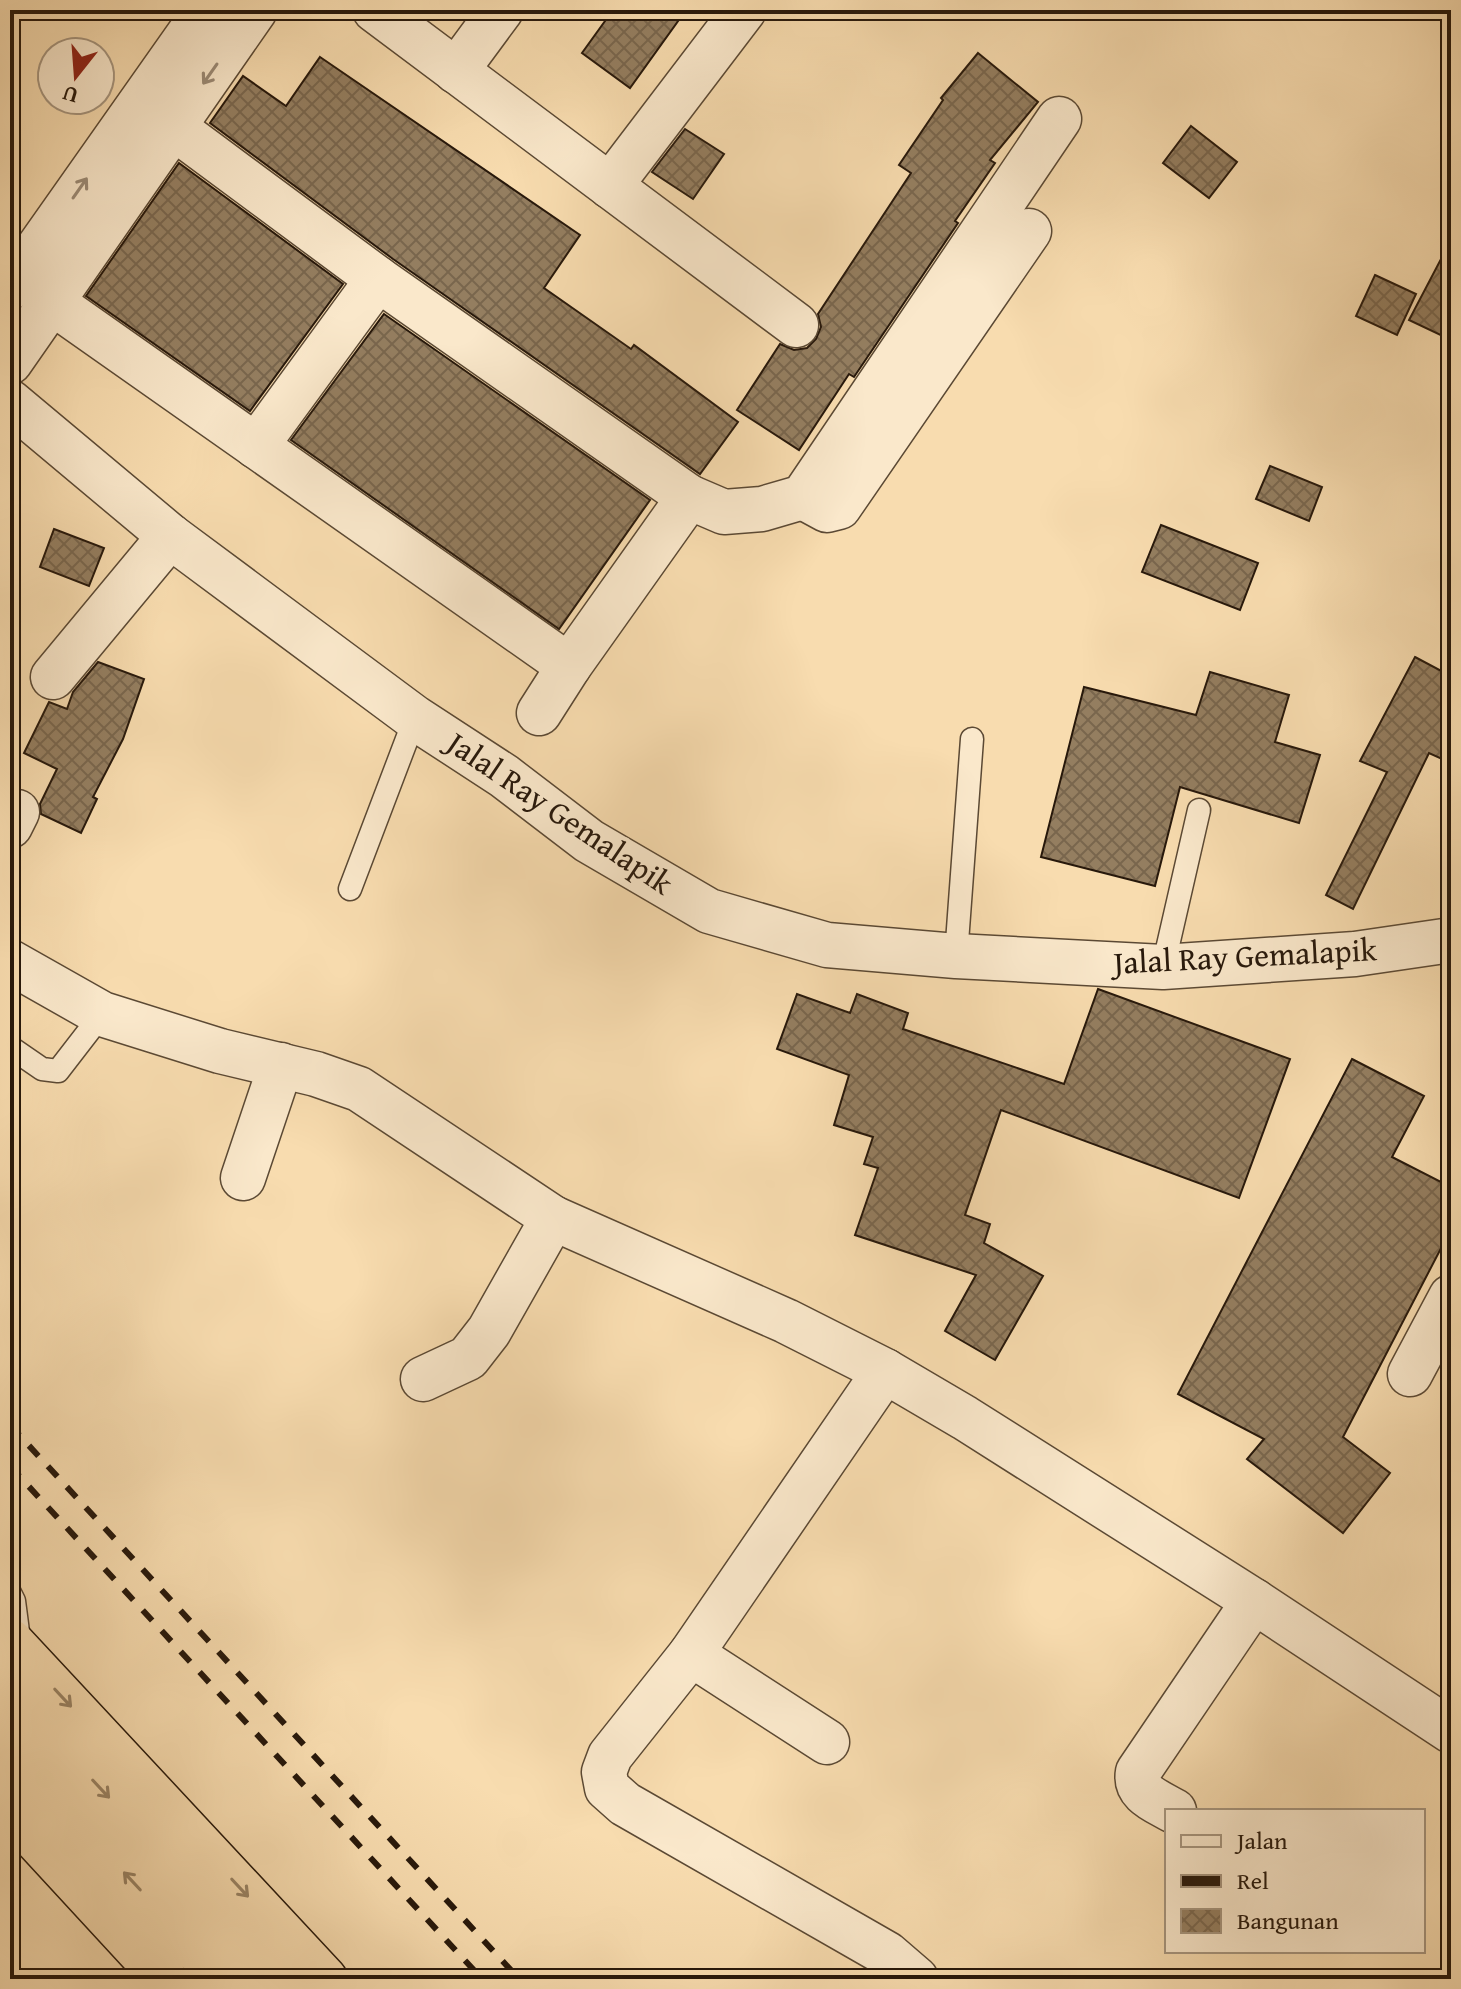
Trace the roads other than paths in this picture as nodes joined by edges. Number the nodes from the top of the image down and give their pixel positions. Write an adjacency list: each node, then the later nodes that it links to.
1 (206, 10): 12 (street, one-way to 1)
2 (255, 10): 8 (street, one-way to 8)
3 (375, 10): 6 (street)
4 (501, 10): 6 (street)
5 (744, 10): 9 (street)
6 (456, 71): 9 (street)
7 (1059, 119): 19 (street)
8 (173, 127): 11 (street); 13 (street)
9 (610, 186): 14 (street)
10 (1029, 231): 19 (street)
11 (378, 279): 17 (street); 18 (street)
12 (10, 288)
13 (53, 303): 15 (street); 17 (street)
14 (796, 325)
15 (10, 362)
16 (10, 402): 20 (street, Jalal Ray Gemalapik)
17 (256, 446): 21 (street)
18 (689, 497): 19 (street); 21 (street)
19 (803, 497)
20 (170, 536): 22 (street); 24 (street, Jalal Ray Gemalapik)
21 (569, 666): 23 (street)
22 (53, 677)
23 (539, 713)
24 (415, 718): 27 (lane); 29 (street, Jalal Ray Gemalapik)
25 (972, 739): 29 (lane)
26 (1199, 810): 31 (lane)
27 (350, 889)
28 (1451, 940): 31 (street, Jalal Ray Gemalapik)
29 (956, 956): 31 (street, Jalal Ray Gemalapik)
30 (10, 962): 32 (street)
31 (1163, 967)
32 (102, 1014): 33 (lane); 34 (street)
33 (10, 1047)
34 (281, 1065): 35 (street); 36 (street)
35 (243, 1178)
36 (553, 1218): 38 (street); 40 (street)
37 (1451, 1297): 39 (street)
38 (885, 1371): 42 (street); 43 (street)
39 (1410, 1374)
40 (423, 1379)
41 (10, 1593): 44 (lane)
42 (1254, 1601): 45 (street); 48 (street)
43 (691, 1654): 46 (street); 54 (street)
44 (14, 1661): 52 (highway, one-way to 52); 53 (highway, one-way to 53)
45 (1451, 1731)
46 (827, 1742)
47 (10, 1749): 51 (highway, one-way to 47)
48 (1171, 1809)
49 (10, 1811): 50 (highway)
50 (165, 1979)
51 (224, 1979)
52 (279, 1979)
53 (325, 1979)
54 (916, 1979)

